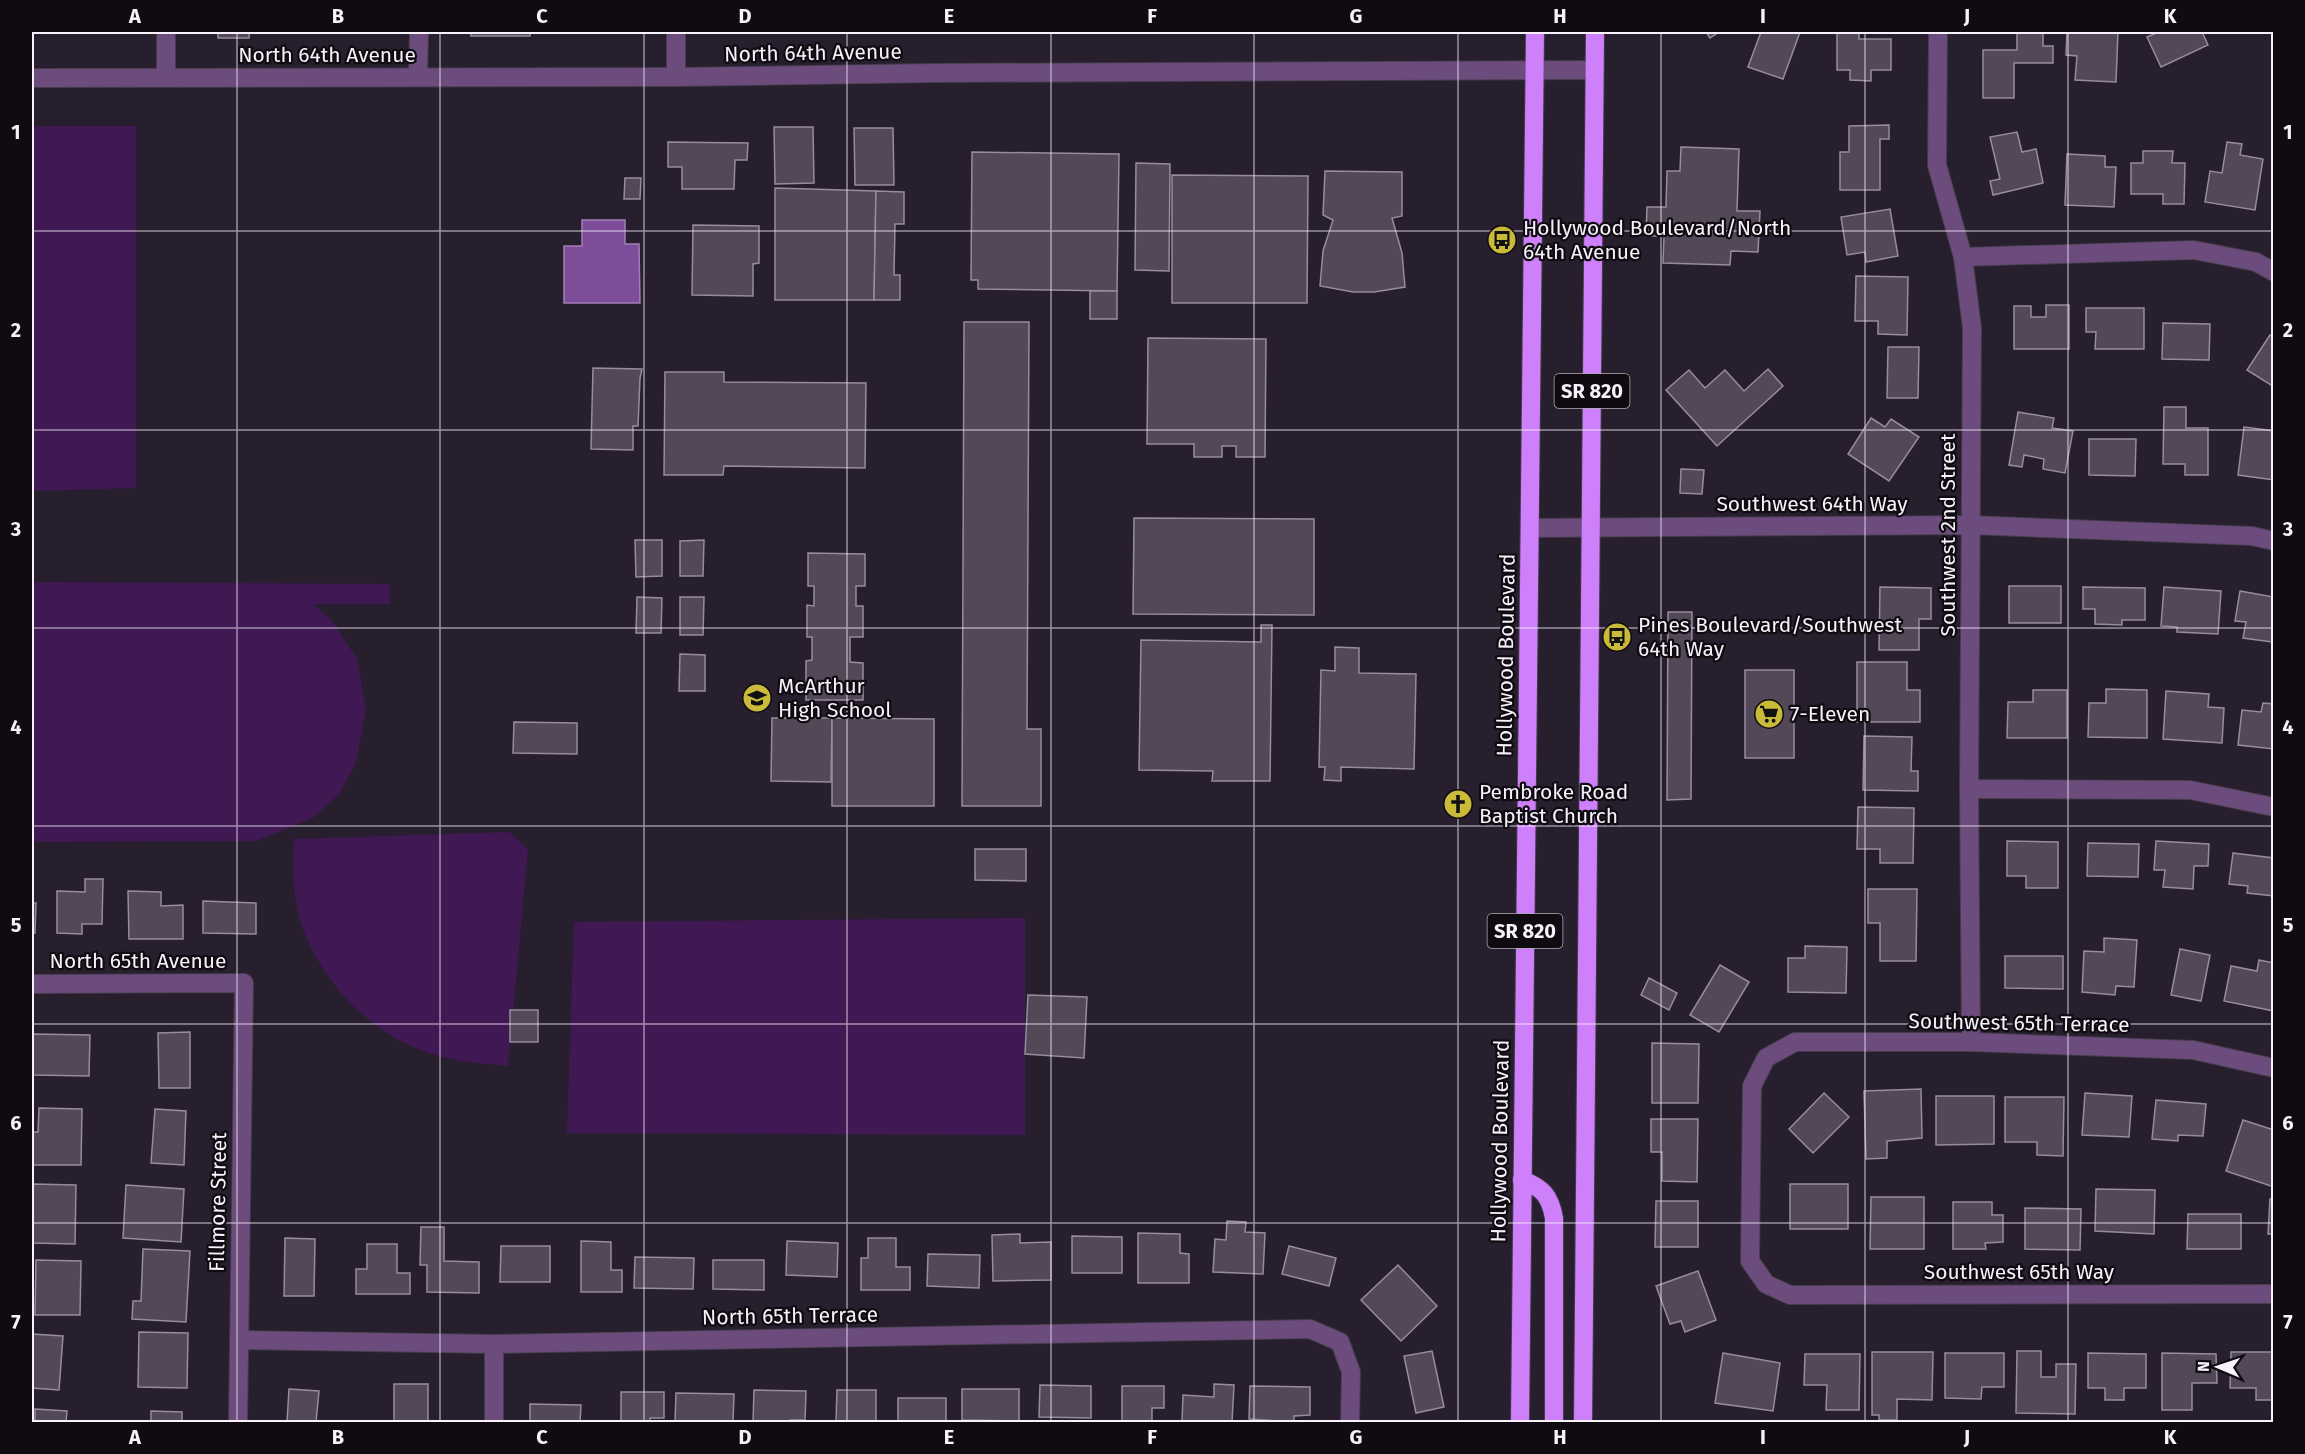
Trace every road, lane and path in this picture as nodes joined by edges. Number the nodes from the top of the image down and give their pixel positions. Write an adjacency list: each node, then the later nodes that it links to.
1 (166, 32): 9 (street)
2 (419, 32): 10 (street)
3 (676, 32): 11 (street)
4 (1535, 32): 7 (highway, Hollywood Boulevard / SR 820)
5 (1595, 32): 8 (highway, SR 820)
6 (1938, 32): 13 (street, Southwest 2nd Street)
7 (1535, 70): 8 (street, North 64th Avenue); 11 (street, North 64th Avenue); 16 (highway, Hollywood Boulevard / SR 820)
8 (1594, 70): 17 (highway, SR 820)
9 (166, 77): 10 (street, North 64th Avenue); 12 (street, North 64th Avenue)
10 (418, 77): 11 (street, North 64th Avenue)
11 (676, 77)
12 (32, 78)
13 (1963, 257): 14 (street); 15 (street, Southwest 2nd Street)
14 (2274, 272)
15 (1971, 525): 17 (street, Southwest 64th Way); 18 (street, Southwest 64th Way); 19 (street, Southwest 2nd Street)
16 (1530, 528): 17 (street, Southwest 64th Way); 25 (highway, Hollywood Boulevard / SR 820)
17 (1591, 528): 35 (highway, SR 820)
18 (2274, 541)
19 (1969, 789): 20 (street); 23 (street, Southwest 2nd Street)
20 (2274, 807)
21 (244, 983): 22 (street, North 65th Avenue); 28 (street, Fillmore Street)
22 (32, 984)
23 (1971, 1042): 24 (street, Southwest 65th Terrace); 26 (street, Southwest 65th Terrace)
24 (2274, 1068)
25 (1522, 1180): 33 (highway, Hollywood Boulevard / SR 820); 34 (highway)
26 (1766, 1284): 27 (street, Southwest 65th Way)
27 (2274, 1294)
28 (238, 1340): 29 (street, North 65th Terrace); 30 (street, Fillmore Street)
29 (494, 1344): 31 (street); 32 (street, North 65th Terrace)
30 (238, 1422)
31 (494, 1422)
32 (1350, 1422)
33 (1520, 1422)
34 (1554, 1422)
35 (1583, 1422)

